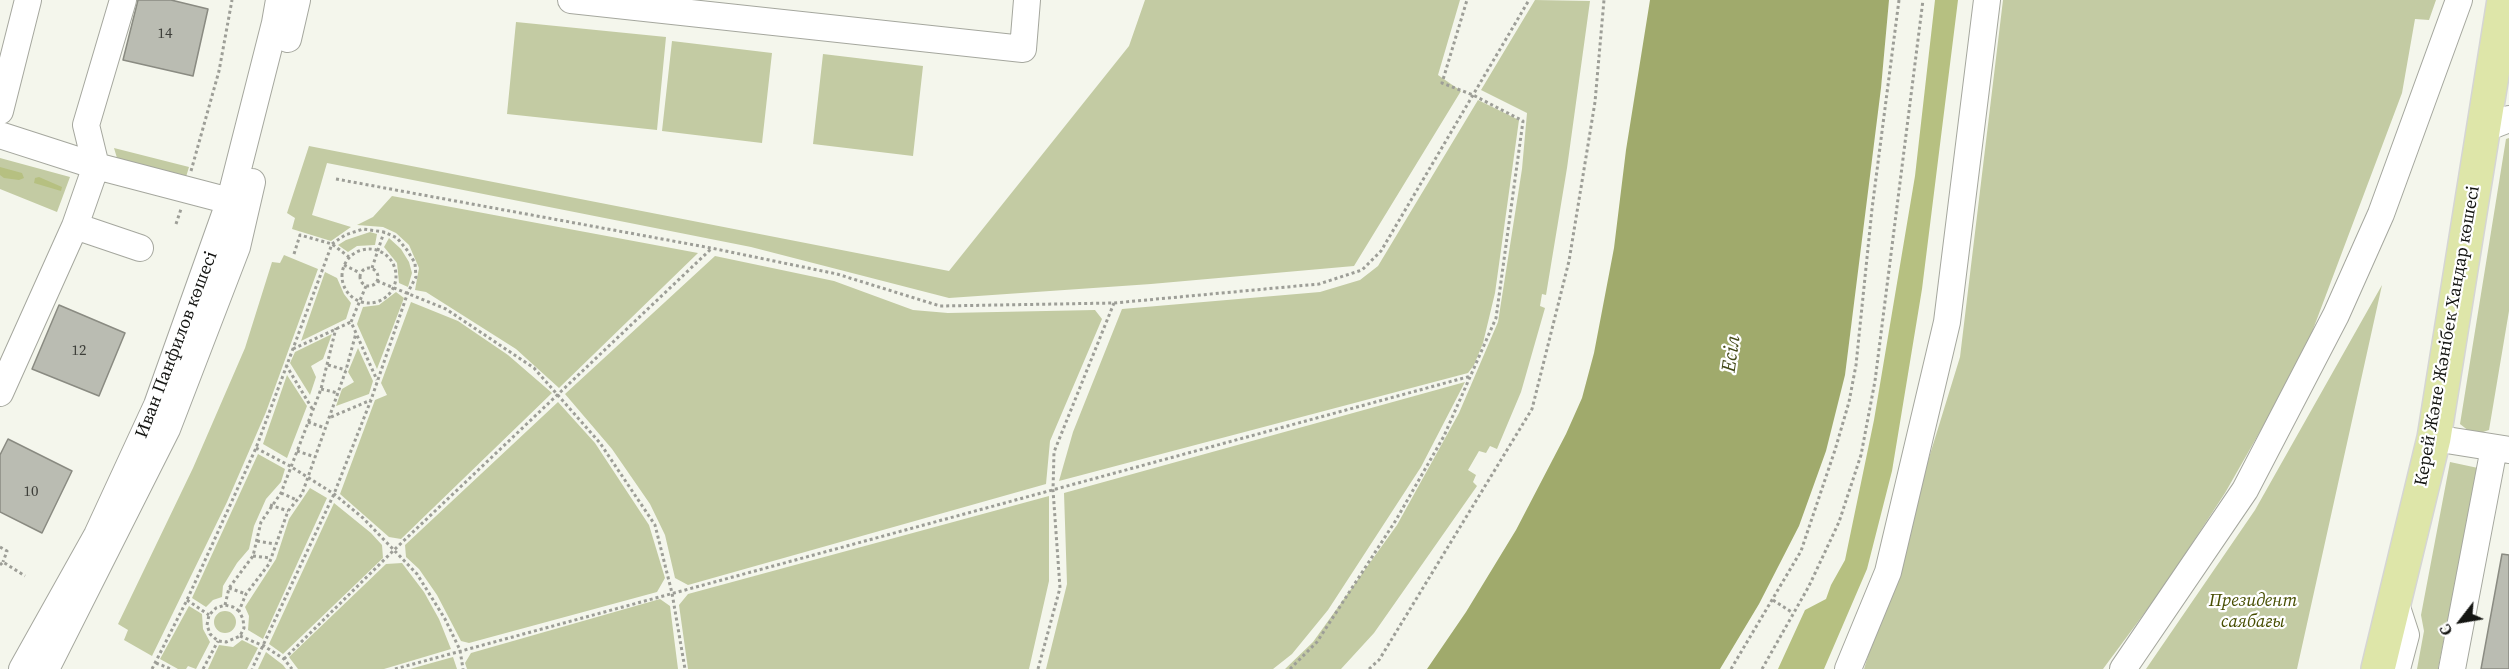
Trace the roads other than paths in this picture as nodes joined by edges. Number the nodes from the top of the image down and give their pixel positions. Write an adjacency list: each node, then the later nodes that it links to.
1 (28, 0): 10 (street)
2 (123, 0): 13 (street)
3 (279, 0): 14 (street, Иван Панфилов көшесі)
4 (297, 0): 14 (street, Иван Панфилов көшесі)
5 (571, 0): 6 (street)
6 (1027, 0)
7 (1987, 0): 23 (street)
8 (2459, 0): 24 (street)
9 (2504, 25): 11 (main road, Керей Және Жәнібек Хандар көшесі)
10 (0, 111)
11 (2496, 124): 18 (main road, Керей Және Жәнібек Хандар көшесі)
12 (0, 135): 13 (street)
13 (96, 166): 14 (street); 15 (street)
14 (238, 203): 21 (street, Иван Панфилов көшесі); 22 (street, Иван Панфилов көшесі)
15 (75, 226): 16 (street); 17 (street)
16 (140, 248)
17 (0, 393)
18 (2434, 438): 19 (street); 20 (main road, Керей Және Жәнібек Хандар көшесі)
19 (2502, 449): 27 (street)
20 (2395, 602): 25 (main road, Керей Және Жәнібек Хандар көшесі); 26 (street)
21 (22, 669)
22 (46, 669)
23 (1848, 669)
24 (2123, 669)
25 (2379, 669)
26 (2397, 669)
27 (2452, 669)

